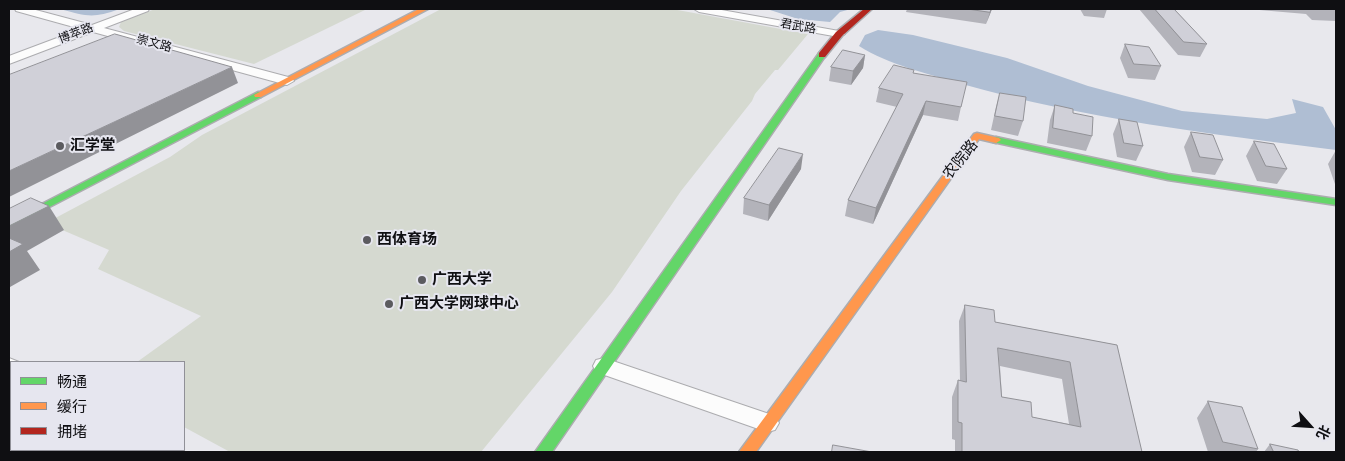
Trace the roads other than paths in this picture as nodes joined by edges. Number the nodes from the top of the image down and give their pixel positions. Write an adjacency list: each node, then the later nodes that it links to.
1 (20, 9): 6 (street, 崇文路)
2 (144, 9): 6 (street, 博萃路)
3 (424, 9): 9 (street)
4 (699, 9): 7 (street, 君武路)
5 (868, 9): 7 (street)
6 (92, 28): 8 (street, 博萃路); 9 (street, 崇文路)
7 (839, 34): 12 (street)
8 (9, 60)
9 (287, 81): 11 (street)
10 (1336, 202): 13 (street, 农院路)
11 (9, 225)
12 (604, 366): 13 (street); 14 (street)
13 (768, 423): 15 (street, 农院路)
14 (543, 452)
15 (748, 452)

